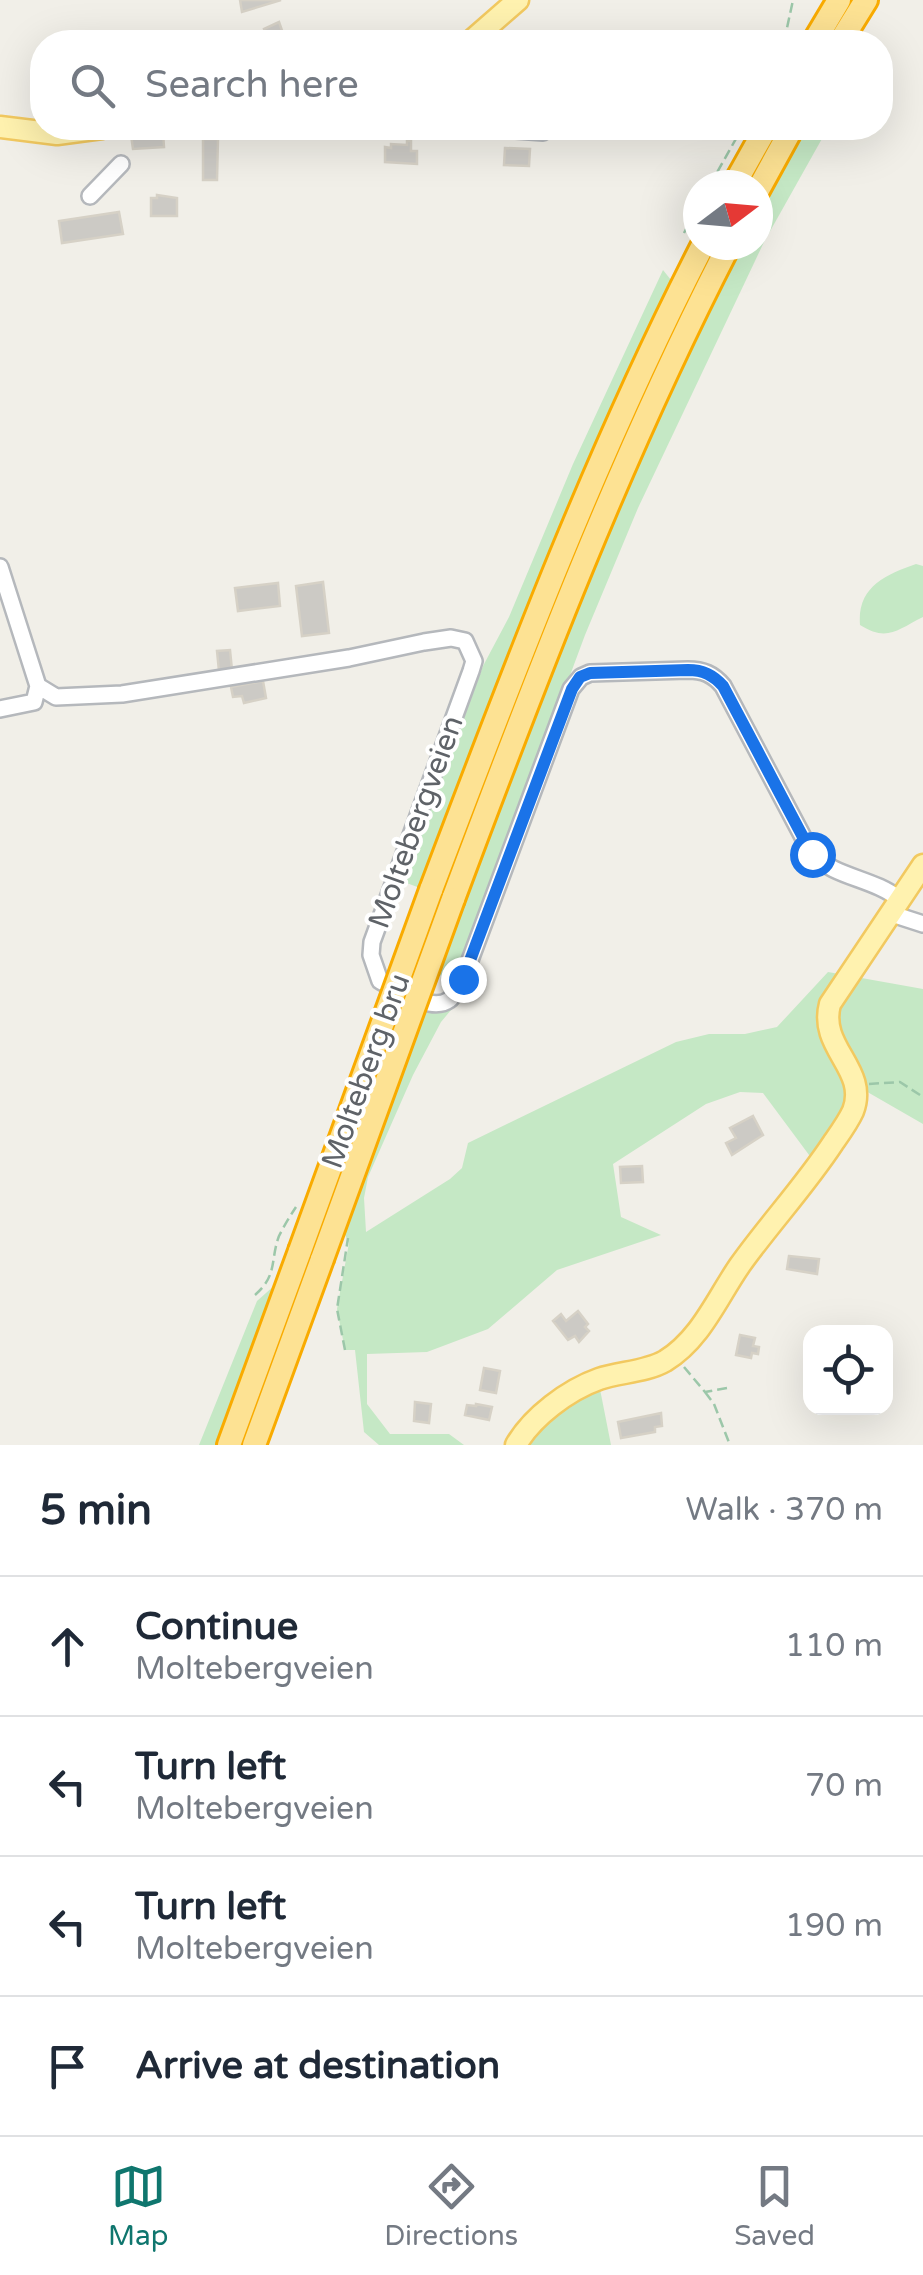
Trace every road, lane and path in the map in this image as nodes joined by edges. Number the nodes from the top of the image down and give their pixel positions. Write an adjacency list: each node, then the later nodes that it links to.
1 (518, 0): 5 (main road)
2 (793, 0): 6 (path)
3 (840, 0): 7 (highway)
4 (866, 0): 8 (highway)
5 (484, 30)
6 (787, 30)
7 (821, 30)
8 (847, 30)
9 (0, 127): 10 (main road)
10 (30, 131)
11 (735, 140): 15 (path)
12 (759, 140): 16 (highway)
13 (785, 140): 17 (highway)
14 (121, 164): 18 (street)
15 (718, 170)
16 (742, 170)
17 (769, 170)
18 (90, 196)
19 (685, 260): 27 (highway)
20 (722, 260): 27 (highway)
21 (0, 567): 22 (street)
22 (38, 686): 23 (street); 24 (street)
23 (56, 697): 24 (street); 28 (street, Moltebergveien)
24 (34, 702): 25 (street)
25 (0, 709)
26 (923, 865): 28 (main road)
27 (442, 895): 32 (highway, Molteberg bru, bridge)
28 (894, 906): 29 (street); 30 (main road)
29 (923, 924)
30 (856, 1085): 31 (path); 33 (main road)
31 (923, 1097)
32 (311, 1255): 36 (highway); 37 (highway)
33 (674, 1354): 35 (path); 38 (main road)
34 (727, 1388): 35 (path)
35 (705, 1392): 39 (path)
36 (229, 1445)
37 (254, 1445)
38 (516, 1445)
39 (730, 1445)

